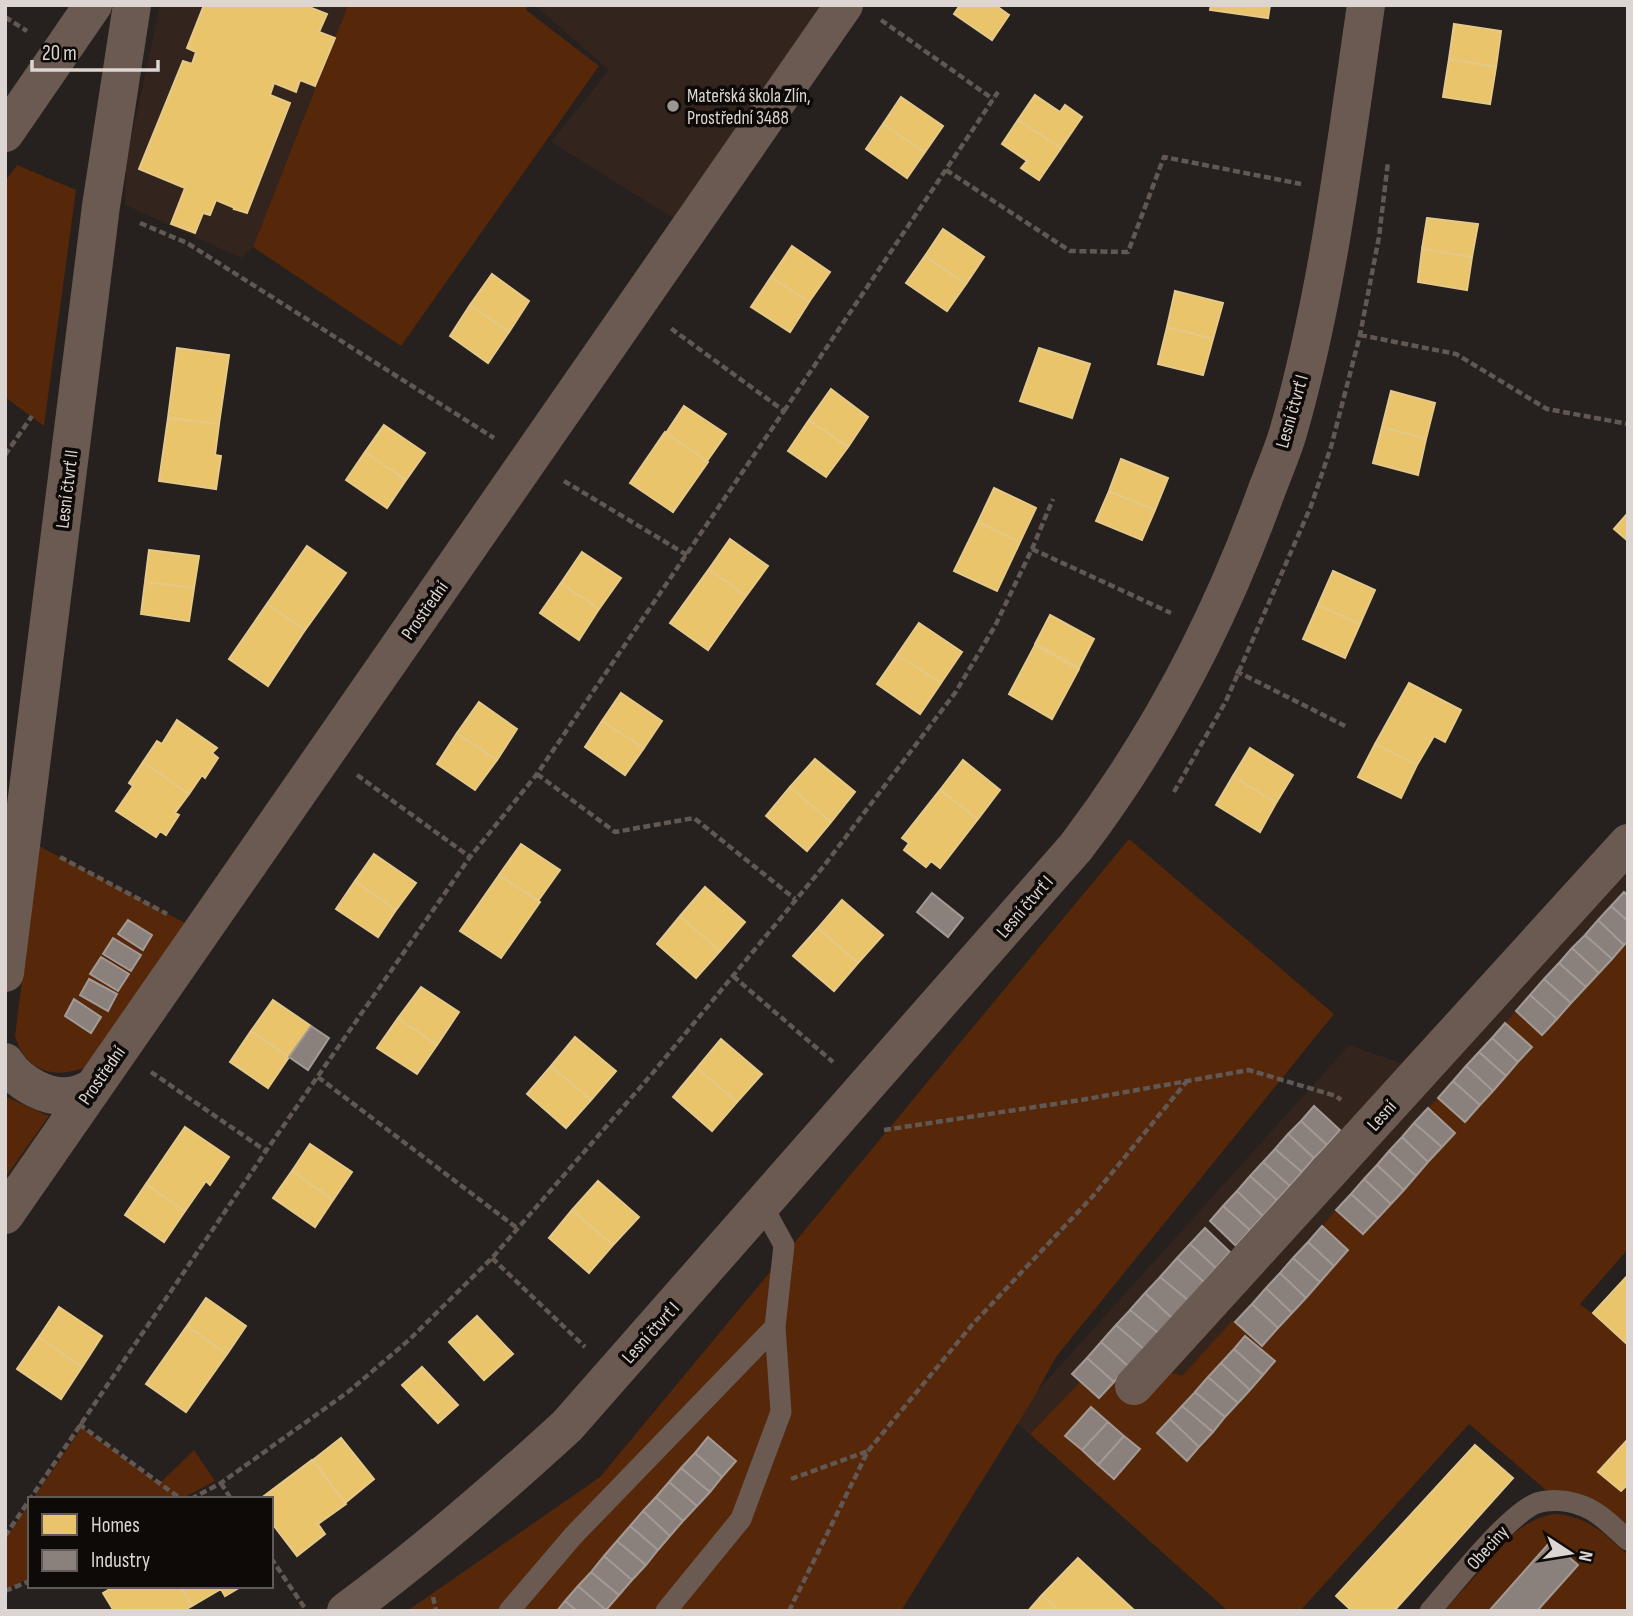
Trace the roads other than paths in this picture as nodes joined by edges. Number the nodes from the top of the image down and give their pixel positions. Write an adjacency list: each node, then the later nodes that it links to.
1 (93, 5): 5 (street)
2 (132, 5): 7 (street, Lesní čtvrť II)
3 (1366, 5): 10 (street, Lesní čtvrť I)
4 (858, 9): 9 (street, Prostřední)
5 (5, 133)
6 (1628, 842): 13 (street, Lesní)
7 (5, 973)
8 (5, 1062): 9 (street)
9 (91, 1089): 11 (street, Prostřední)
10 (762, 1205): 12 (lane); 15 (street, Lesní čtvrť I)
11 (5, 1215)
12 (775, 1327): 16 (lane); 17 (lane)
13 (1134, 1386)
14 (1628, 1540): 18 (lane, Obeciny)
15 (346, 1611)
16 (509, 1611)
17 (666, 1611)
18 (1430, 1611)

